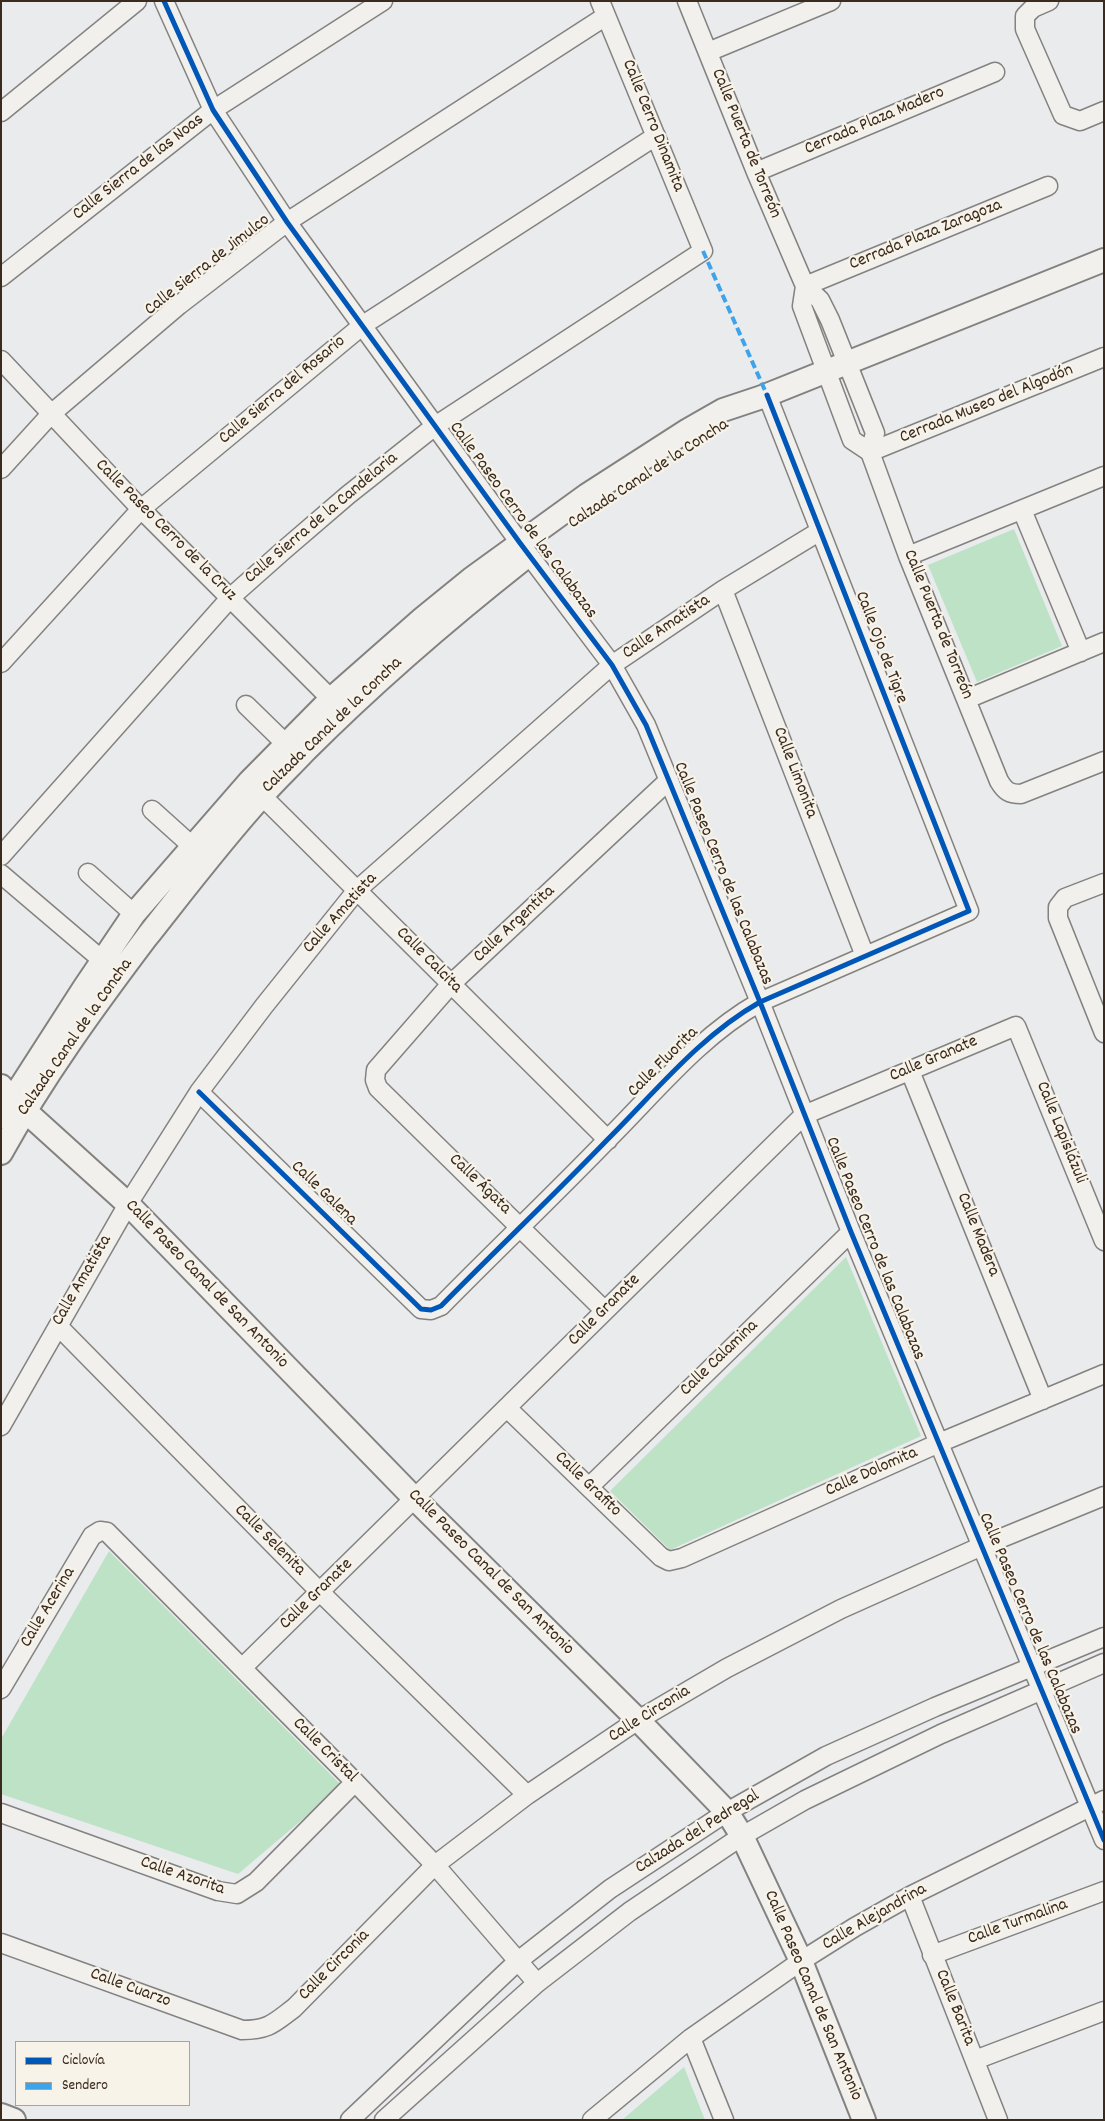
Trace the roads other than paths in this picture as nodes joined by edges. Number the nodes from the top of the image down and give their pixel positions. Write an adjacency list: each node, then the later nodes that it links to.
1 (137, 1): 12 (street)
2 (164, 1): 10 (street, Calle Paseo Cerro de las Calabazas)
3 (384, 1): 10 (street, Calle Sierra de las Noas)
4 (687, 1): 8 (street, Calle Puerta de Torreón)
5 (831, 1): 8 (street)
6 (1049, 1): 11 (street)
7 (603, 9): 13 (street, Calle Cerro Dinamita); 16 (street, Calle Sierra de Jimulco)
8 (708, 52): 14 (street, Calle Puerta de Torreón)
9 (995, 72): 14 (street, Cerrada Plaza Madero)
10 (213, 110): 16 (street, Calle Paseo Cerro de las Calabazas); 19 (street, Calle Sierra de las Noas)
11 (1104, 111)
12 (1, 112)
13 (656, 136): 17 (street, Calle Cerro Dinamita); 21 (street, Calle Sierra del Rosario)
14 (756, 172): 20 (street, Calle Puerta de Torreón)
15 (1048, 186): 20 (street, Cerrada Plaza Zaragoza)
16 (287, 222): 21 (street, Calle Paseo Cerro de las Calabazas); 27 (street, Calle Sierra de Jimulco)
17 (703, 251): 28 (street, Calle Sierra de la Candelaria)
18 (1104, 260): 24 (street, Calzada Canal de la Concha)
19 (1, 277)
20 (805, 286): 24 (street, Calle Puerta de Torreón); 25 (street, Calle Puerta de Torreón)
21 (363, 325): 28 (street, Calle Paseo Cerro de las Calabazas); 32 (street, Calle Sierra del Rosario)
22 (1104, 357): 29 (street, Cerrada Museo del Algodón)
23 (1, 360): 27 (street, Calle Paseo Cerro de la Cruz)
24 (847, 362): 25 (street, Calzada Canal de la Concha); 29 (street, Calle Puerta de Torreón)
25 (825, 371): 26 (street, Calzada Canal de la Concha); 29 (street, Calle Puerta de Torreón)
26 (765, 396): 34 (street, Calle Ojo de Tigre); 35 (street, Calzada Canal de la Concha)
27 (51, 414): 30 (street, Calle Sierra de Jimulco); 32 (street, Calle Paseo Cerro de la Cruz)
28 (435, 426): 35 (street, Calle Paseo Cerro de las Calabazas); 38 (street, Calle Sierra de la Candelaria)
29 (870, 452): 36 (street, Calle Puerta de Torreón)
30 (1, 469)
31 (1104, 476): 33 (street)
32 (141, 508): 38 (street, Calle Paseo Cerro de la Cruz); 41 (street, Calle Sierra del Rosario)
33 (1022, 510): 36 (street); 40 (street)
34 (820, 531): 37 (street, Calle Amatista); 57 (street, Calle Ojo de Tigre)
35 (524, 549): 42 (street, Calle Paseo Cerro de las Calabazas); 43 (street, Calzada Canal de la Concha); 49 (street, Calzada Canal de la Concha)
36 (908, 556): 44 (street, Calle Puerta de Torreón)
37 (722, 590): 42 (street, Calle Amatista); 59 (street, Calle Limonita)
38 (231, 597): 43 (street, Calle Paseo Cerro de la Cruz); 52 (street, Calle Sierra de la Candelaria)
39 (1104, 642): 40 (street)
40 (1081, 652): 44 (street)
41 (1, 663)
42 (612, 665): 48 (street, Calle Paseo Cerro de las Calabazas); 56 (street, Calle Amatista)
43 (331, 699): 46 (street, Calzada Canal de la Concha)
44 (967, 699): 47 (street, Calle Puerta de Torreón)
45 (246, 705): 46 (street)
46 (286, 744): 49 (street, Calzada Canal de la Concha)
47 (1104, 761)
48 (669, 780): 61 (street, Calle Argentita); 62 (street, Calle Paseo Cerro de las Calabazas)
49 (255, 789): 51 (street, Calzada Canal de la Concha); 56 (street, Calle Calcita); 69 (street, Calzada Canal de la Concha)
50 (152, 810): 51 (street)
51 (192, 846): 58 (street, Calzada Canal de la Concha)
52 (1, 856)
53 (88, 873): 58 (street)
54 (1, 874): 60 (street)
55 (1104, 882): 63 (street)
56 (358, 890): 61 (street, Calle Calcita); 68 (street, Calle Amatista)
57 (969, 911): 59 (street, Calle Fluorita)
58 (134, 914): 60 (street, Calzada Canal de la Concha)
59 (865, 956): 62 (street, Calle Fluorita)
60 (102, 960): 69 (street, Calzada Canal de la Concha)
61 (451, 984): 67 (street, Calle Argentita); 71 (street, Calle Calcita)
62 (760, 1002): 70 (street, Calle Paseo Cerro de las Calabazas); 71 (street, Calle Fluorita)
63 (1099, 1007): 65 (street)
64 (1016, 1026): 66 (street, Calle Granate); 76 (street, Calle Lapislázuli)
65 (1104, 1033)
66 (910, 1071): 70 (street, Calle Granate); 81 (street, Calle Madera)
67 (375, 1080): 74 (street, Calle Ágata)
68 (199, 1092): 73 (street, Calle Amatista); 77 (street, Calle Galena)
69 (8, 1102): 72 (street, Calzada Canal de la Concha); 73 (street, Calle Paseo Canal de San Antonio)
70 (804, 1115): 75 (street, Calle Paseo Cerro de las Calabazas); 78 (street, Calle Granate)
71 (608, 1140): 74 (street, Calle Fluorita)
72 (1, 1153)
73 (128, 1204): 79 (street, Calle Amatista); 87 (street, Calle Paseo Canal de San Antonio)
74 (520, 1226): 77 (street, Calle Fluorita); 78 (street, Calle Ágata)
75 (851, 1232): 84 (street, Calle Paseo Cerro de las Calabazas); 85 (street, Calle Calamina)
76 (1104, 1241)
77 (431, 1310)
78 (605, 1311): 82 (street, Calle Granate)
79 (58, 1326): 83 (street, Calle Amatista); 91 (street, Calle Selenita)
80 (1104, 1374): 81 (street, Calle Dolomita)
81 (1044, 1400): 84 (street, Calle Dolomita)
82 (507, 1408): 85 (street, Calle Grafito); 87 (street, Calle Granate)
83 (1, 1426)
84 (940, 1443): 89 (street, Calle Paseo Cerro de las Calabazas); 90 (street, Calle Dolomita)
85 (589, 1487): 90 (street, Calle Grafito)
86 (1104, 1496): 89 (street, Calle Circonia)
87 (415, 1499): 91 (street, Calle Granate); 99 (street, Calle Paseo Canal de San Antonio)
88 (100, 1530): 94 (street, Calle Acerina); 96 (street, Calle Cristal)
89 (982, 1546): 95 (street, Calle Paseo Cerro de las Calabazas); 99 (street, Calle Circonia)
90 (669, 1561)
91 (320, 1592): 96 (street, Calle Granate); 101 (street, Calle Selenita)
92 (1104, 1637): 95 (street, Calzada del Pedregal)
93 (1104, 1663): 98 (street, Calzada del Pedregal)
94 (7, 1666): 97 (street, Calle Acerina)
95 (1032, 1667): 98 (street, Calle Paseo Cerro de las Calabazas); 104 (street, Calzada del Pedregal)
96 (242, 1668): 100 (street, Calle Cristal)
97 (1, 1689)
98 (1042, 1690): 102 (street, Calle Paseo Cerro de las Calabazas); 105 (street, Calzada del Pedregal)
99 (638, 1720): 101 (street, Calle Circonia); 104 (street, Calle Paseo Canal de San Antonio)
100 (355, 1782): 103 (street, Calle Azorita); 107 (street, Calle Cristal)
101 (527, 1795): 107 (street, Calle Circonia)
102 (1097, 1803): 106 (street, Calle Paseo Cerro de las Calabazas); 109 (street, Calle Alejandrina)
103 (1, 1812)
104 (727, 1812): 105 (street, Calle Paseo Canal de San Antonio); 112 (street, Calzada del Pedregal)
105 (742, 1836): 113 (street, Calle Paseo Canal de San Antonio); 114 (street, Calzada del Pedregal)
106 (1104, 1840)
107 (435, 1866): 112 (street, Calle Cristal); 116 (street, Calle Circonia)
108 (1104, 1891): 111 (street, Calle Turmalina)
109 (910, 1896): 111 (street, Calle Barita); 113 (street, Calle Alejandrina)
110 (1, 1943): 116 (street, Calle Cuarzo)
111 (932, 1955): 118 (street, Calle Barita)
112 (518, 1961): 114 (street, Calle Cristal); 120 (street, Calzada del Pedregal)
113 (802, 1961): 117 (street, Calle Alejandrina); 125 (street, Calle Paseo Canal de San Antonio)
114 (537, 1983): 122 (street, Calzada del Pedregal)
115 (1104, 2011): 118 (street)
116 (260, 2030)
117 (691, 2038): 123 (street, Calle Alejandrina); 124 (street)
118 (975, 2060): 126 (street, Calle Barita)
119 (1, 2115): 121 (street)
120 (358, 2117)
121 (14, 2120)
122 (384, 2120)
123 (592, 2120)
124 (724, 2120)
125 (864, 2120)
126 (998, 2120)

